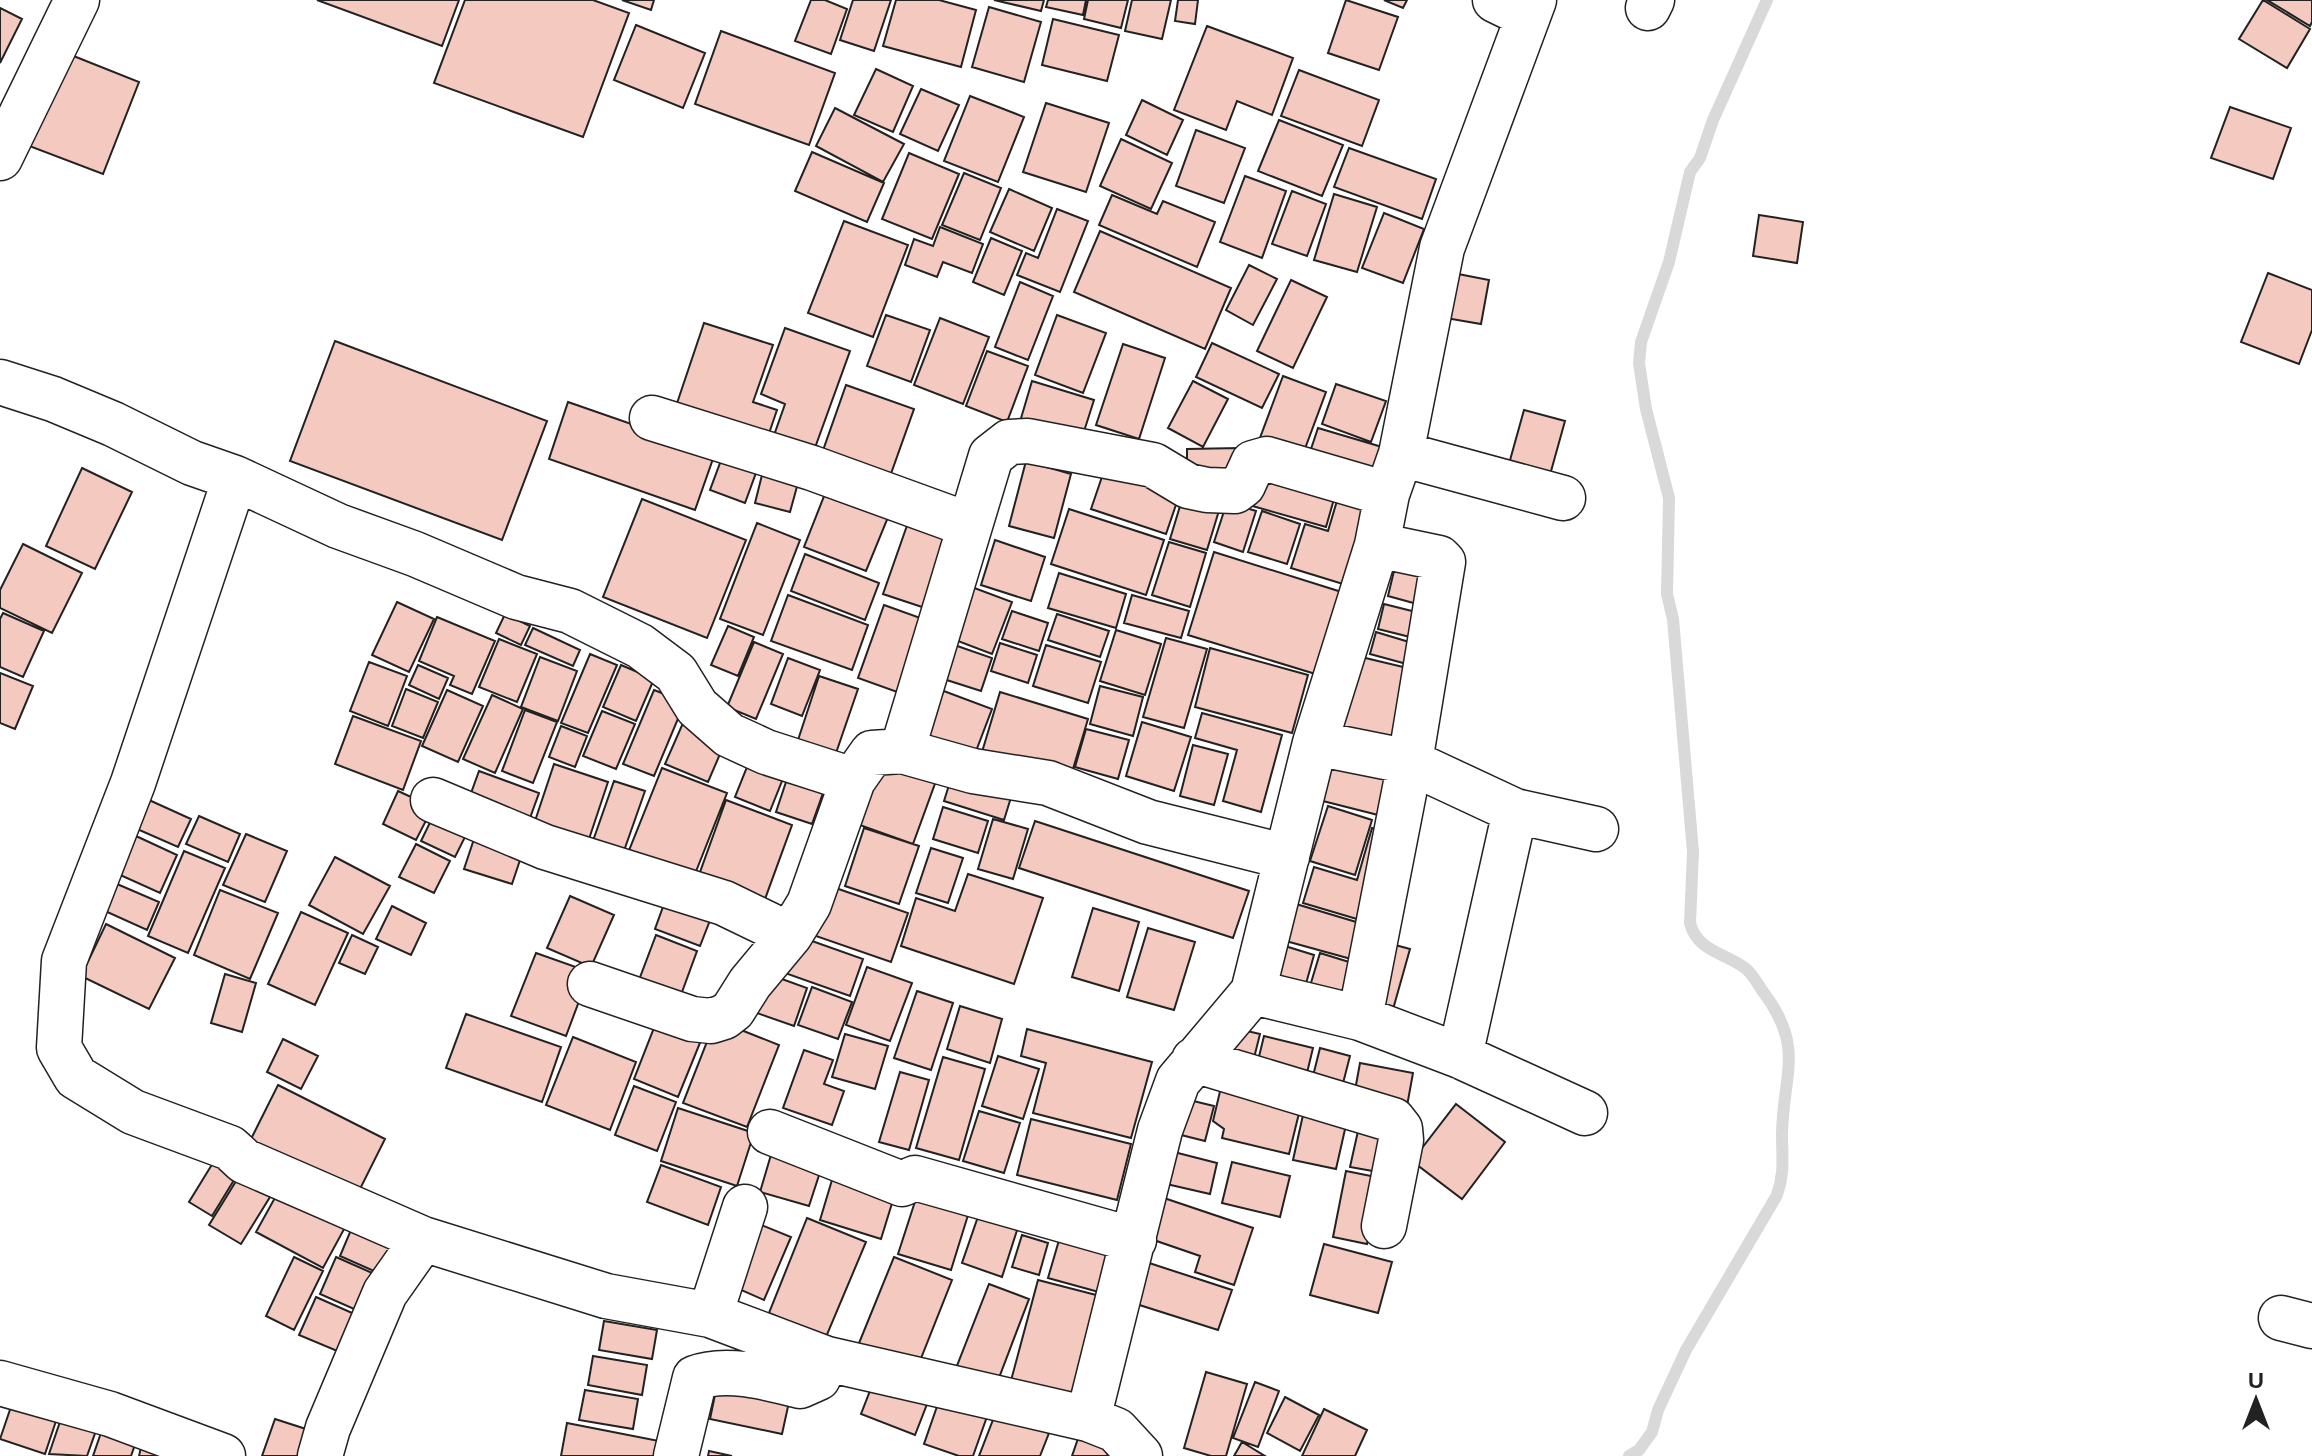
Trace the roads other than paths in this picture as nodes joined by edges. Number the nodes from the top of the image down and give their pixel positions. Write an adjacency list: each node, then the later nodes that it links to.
1 (77, 0): 3 (street)
2 (1519, 5): 6 (street)
3 (0, 158)
4 (0, 382): 7 (street)
5 (652, 418): 9 (street)
6 (1394, 474): 8 (street); 9 (street); 10 (street)
7 (235, 478): 14 (street); 29 (street)
8 (1563, 498)
9 (969, 525): 12 (street)
10 (1377, 545): 11 (street); 13 (street)
11 (1315, 743): 13 (street); 18 (street)
12 (902, 751): 14 (street); 18 (street)
13 (1410, 762): 16 (street); 22 (street)
14 (853, 780): 19 (street)
15 (433, 800): 19 (street)
16 (1515, 811): 17 (street); 23 (street)
17 (1596, 829)
18 (1287, 857): 21 (street)
19 (790, 935): 20 (street)
20 (590, 984)
21 (1253, 992): 22 (street); 24 (street)
22 (1360, 1018): 23 (street)
23 (1460, 1056): 25 (street)
24 (1194, 1060): 28 (street); 30 (street)
25 (1585, 1113)
26 (770, 1132): 30 (street)
27 (745, 1207): 31 (street)
28 (1384, 1226)
29 (423, 1239): 31 (street); 36 (street)
30 (1134, 1240): 34 (street)
31 (710, 1315): 32 (street)
32 (827, 1359): 34 (street); 37 (street)
33 (0, 1383): 35 (street)
34 (1088, 1419): 38 (street)
35 (223, 1456)
36 (320, 1456)
37 (676, 1456)
38 (1140, 1456)

